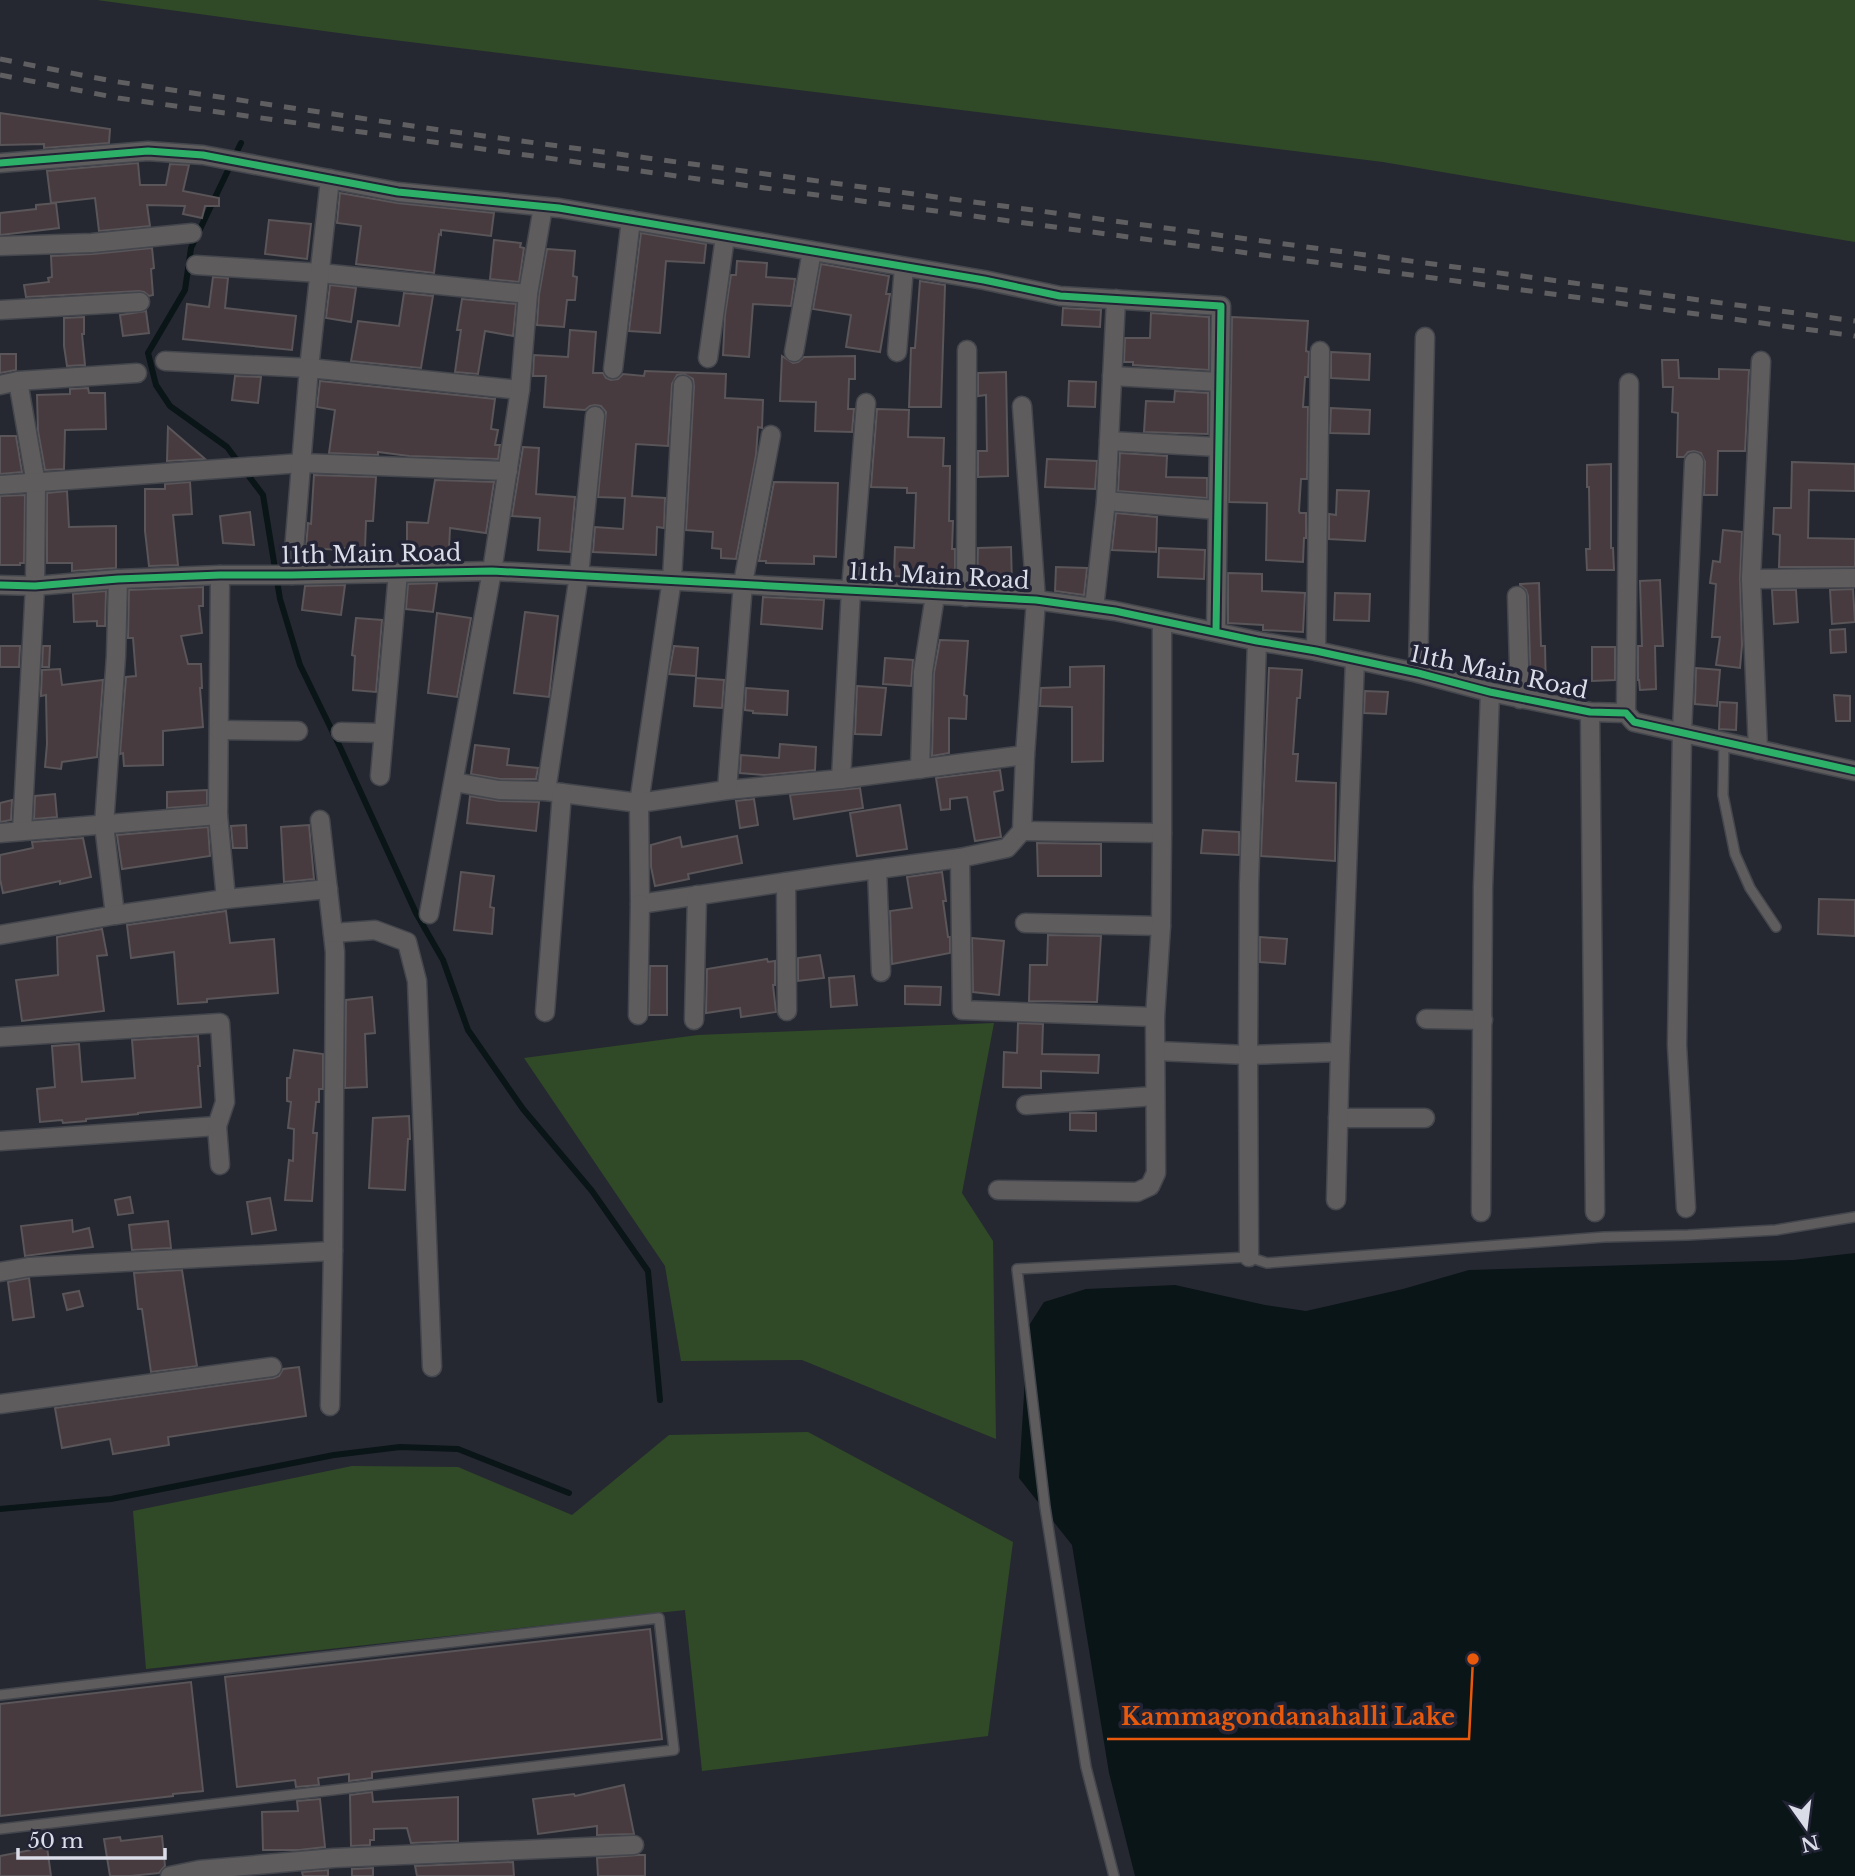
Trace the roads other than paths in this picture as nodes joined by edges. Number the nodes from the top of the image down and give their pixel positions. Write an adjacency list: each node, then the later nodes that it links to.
1 (0, 163): 2 (street)
2 (330, 179): 3 (street); 11 (street)
3 (543, 207): 4 (street); 12 (street)
4 (631, 220): 6 (street); 25 (street)
5 (192, 233): 7 (street)
6 (725, 237): 8 (street); 21 (street)
7 (0, 246)
8 (812, 251): 10 (street); 19 (street)
9 (196, 265): 11 (street)
10 (904, 267): 13 (street); 20 (street)
11 (320, 273): 12 (street); 24 (street)
12 (528, 294): 32 (street)
13 (1116, 299): 27 (street); 28 (street)
14 (140, 303): 15 (street)
15 (0, 310)
16 (1425, 337): 69 (street)
17 (967, 350): 60 (street)
18 (1321, 351): 67 (street)
19 (794, 352)
20 (897, 352)
21 (708, 358)
22 (165, 361): 24 (street)
23 (1760, 361): 54 (street)
24 (309, 368): 32 (street); 40 (street)
25 (613, 369)
26 (137, 373): 29 (street)
27 (1112, 376): 28 (street); 37 (street)
28 (1220, 382): 38 (street)
29 (9, 383): 42 (street)
30 (1629, 383): 73 (street)
31 (683, 385): 53 (street)
32 (520, 390): 41 (street)
33 (866, 403): 58 (street)
34 (1022, 406): 62 (street)
35 (595, 416): 50 (street)
36 (771, 435): 55 (street)
37 (1109, 441): 38 (street); 44 (street)
38 (1218, 447): 45 (street)
39 (1694, 462): 78 (street)
40 (301, 463): 41 (street); 42 (street); 49 (street)
41 (508, 471): 46 (street)
42 (36, 484): 43 (street); 57 (street)
43 (0, 485)
44 (1106, 501): 45 (street); 63 (street)
45 (1217, 510): 65 (street)
46 (492, 571): 47 (street, 11th Main Road); 50 (street, 11th Main Road); 86 (street)
47 (398, 573): 49 (street, 11th Main Road); 77 (street)
48 (220, 575): 49 (street, 11th Main Road); 52 (street, 11th Main Road); 74 (street)
49 (292, 575)
50 (579, 575): 53 (street, 11th Main Road); 88 (street)
51 (1855, 578): 54 (street)
52 (118, 579): 57 (street, 11th Main Road); 92 (street)
53 (672, 579): 55 (street, 11th Main Road); 89 (street)
54 (1751, 579): 80 (street)
55 (743, 583): 58 (street, 11th Main Road); 87 (street)
56 (0, 585): 57 (street, 11th Main Road)
57 (35, 586): 93 (street)
58 (851, 590): 59 (street, 11th Main Road); 85 (street)
59 (935, 596): 60 (street, 11th Main Road); 82 (street)
60 (966, 597): 62 (street, 11th Main Road)
61 (1517, 597): 71 (street)
62 (1036, 600): 63 (street, 11th Main Road); 81 (street)
63 (1094, 608): 64 (street, 11th Main Road)
64 (1162, 622): 65 (street, 11th Main Road); 96 (street)
65 (1216, 631): 66 (street, 11th Main Road)
66 (1257, 641): 67 (street, 11th Main Road); 122 (street)
67 (1316, 651): 68 (street, 11th Main Road)
68 (1355, 660): 69 (street, 11th Main Road); 121 (street)
69 (1419, 673): 70 (street, 11th Main Road)
70 (1490, 692): 71 (street, 11th Main Road); 118 (street)
71 (1520, 699): 72 (street, 11th Main Road)
72 (1590, 712): 73 (street, 11th Main Road); 134 (street)
73 (1626, 713): 78 (street, 11th Main Road)
74 (219, 730): 75 (street); 90 (street)
75 (298, 732)
76 (341, 732): 77 (street)
77 (383, 733): 84 (street)
78 (1682, 733): 79 (street, 11th Main Road); 132 (street)
79 (1724, 742): 80 (street, 11th Main Road); 108 (lane)
80 (1758, 750): 83 (street, 11th Main Road)
81 (1025, 755): 82 (street); 94 (street)
82 (920, 769): 85 (street)
83 (1855, 771)
84 (380, 776)
85 (841, 779): 87 (street)
86 (454, 782): 88 (street); 104 (street)
87 (727, 790): 89 (street)
88 (554, 792): 89 (street); 112 (street)
89 (639, 803): 103 (street)
90 (219, 815): 92 (street); 102 (street)
91 (320, 820): 100 (street)
92 (104, 825): 93 (street); 105 (street)
93 (22, 831): 95 (street)
94 (1022, 831): 96 (street); 97 (street)
95 (0, 833)
96 (1162, 833): 107 (street)
97 (960, 858): 98 (street); 115 (street)
98 (877, 869): 99 (street); 111 (street)
99 (786, 882): 101 (street); 113 (street)
100 (328, 889): 102 (street); 109 (street)
101 (697, 895): 103 (street); 117 (street)
102 (226, 899): 105 (street)
103 (640, 904): 114 (street)
104 (429, 914)
105 (115, 915): 110 (street)
106 (1025, 923): 107 (street)
107 (1161, 926): 115 (street)
108 (1776, 927)
109 (333, 933): 136 (street); 140 (street)
110 (0, 934)
111 (881, 972)
112 (545, 1012)
113 (787, 1012)
114 (638, 1015)
115 (1155, 1017): 120 (street)
116 (1426, 1019): 118 (street)
117 (694, 1020)
118 (1483, 1020): 133 (street)
119 (0, 1037): 127 (street)
120 (1157, 1051): 122 (street); 123 (street)
121 (1340, 1052): 122 (street); 125 (street)
122 (1248, 1055): 137 (street)
123 (1155, 1096): 124 (street); 130 (street)
124 (1026, 1105)
125 (1338, 1118): 126 (street); 131 (street)
126 (1425, 1118)
127 (217, 1126): 128 (street); 129 (street)
128 (0, 1141)
129 (220, 1166)
130 (998, 1190)
131 (1336, 1200)
132 (1686, 1208)
133 (1481, 1212)
134 (1595, 1212)
135 (1855, 1217): 137 (lane)
136 (333, 1251): 138 (street); 142 (street)
137 (1249, 1257): 147 (lane)
138 (0, 1272)
139 (272, 1367): 141 (street)
140 (432, 1367)
141 (0, 1404)
142 (330, 1406)
143 (0, 1695): 144 (lane)
144 (0, 1829)
145 (634, 1845): 146 (street)
146 (170, 1876)
147 (1114, 1876)

